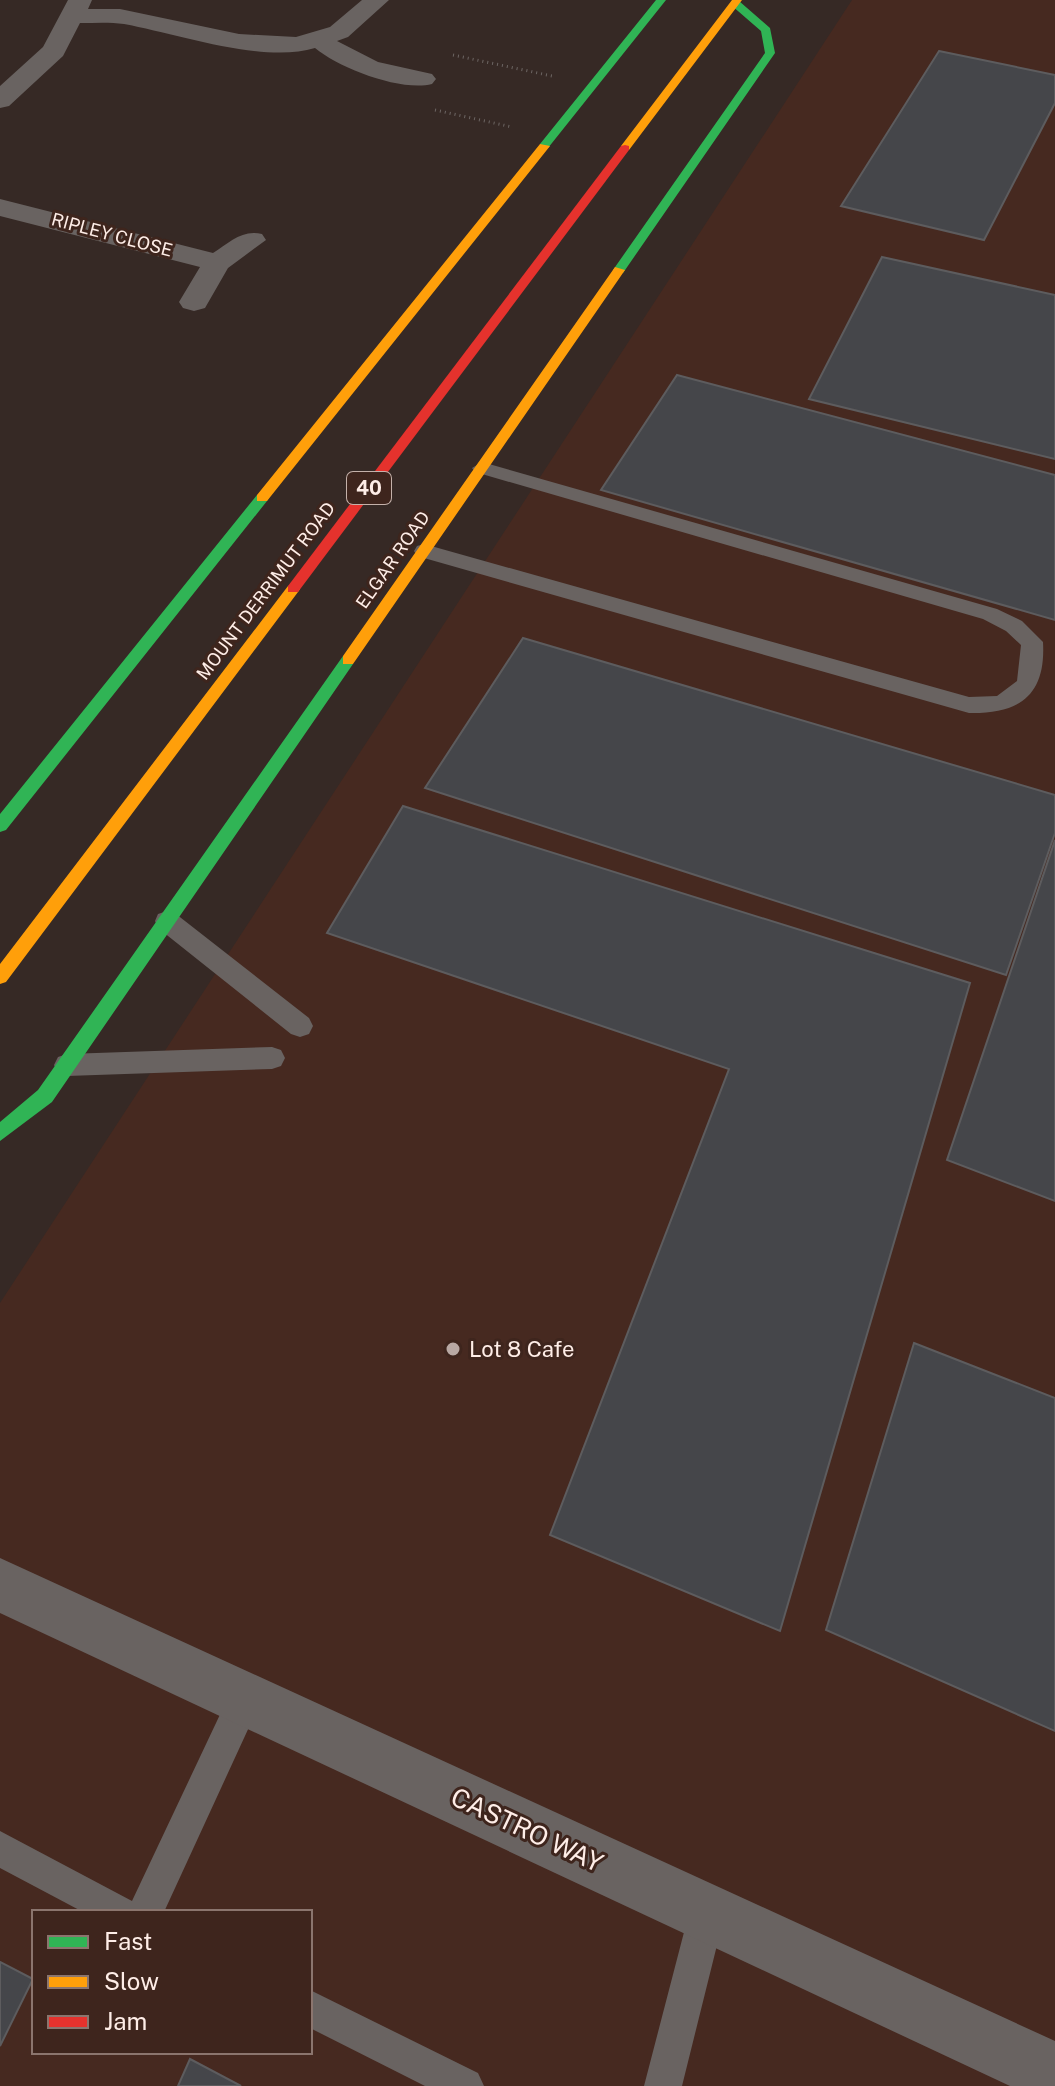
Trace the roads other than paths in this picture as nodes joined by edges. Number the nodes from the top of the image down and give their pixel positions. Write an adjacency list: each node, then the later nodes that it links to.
1 (377, 0): 5 (street)
2 (661, 0): 14 (main road)
3 (736, 2): 12 (main road, ELGAR ROAD); 16 (main road, MOUNT DERRIMUT ROAD / 40)
4 (77, 8): 5 (street); 7 (street)
5 (321, 40): 6 (street)
6 (436, 83)
7 (0, 100)
8 (2, 206): 10 (street, RIPLEY CLOSE)
9 (252, 240): 10 (street)
10 (217, 263): 11 (street)
11 (194, 302)
12 (482, 468): 13 (main road, ELGAR ROAD); 13 (lane)
13 (424, 551): 15 (main road, ELGAR ROAD)
14 (0, 826)
15 (167, 921): 17 (lane); 19 (main road, ELGAR ROAD)
16 (0, 977)
17 (300, 1026)
18 (272, 1058): 19 (lane)
19 (67, 1065): 20 (main road, ELGAR ROAD)
20 (0, 1133)
21 (0, 1585): 22 (street, CASTRO WAY)
22 (245, 1699): 25 (lane); 26 (street, CASTRO WAY)
23 (0, 1849): 24 (lane)
24 (115, 1910)
25 (147, 1910)
26 (707, 1913): 28 (street, CASTRO WAY); 30 (lane)
27 (312, 2009): 29 (lane)
28 (1055, 2074)
29 (465, 2086)
30 (663, 2086)

